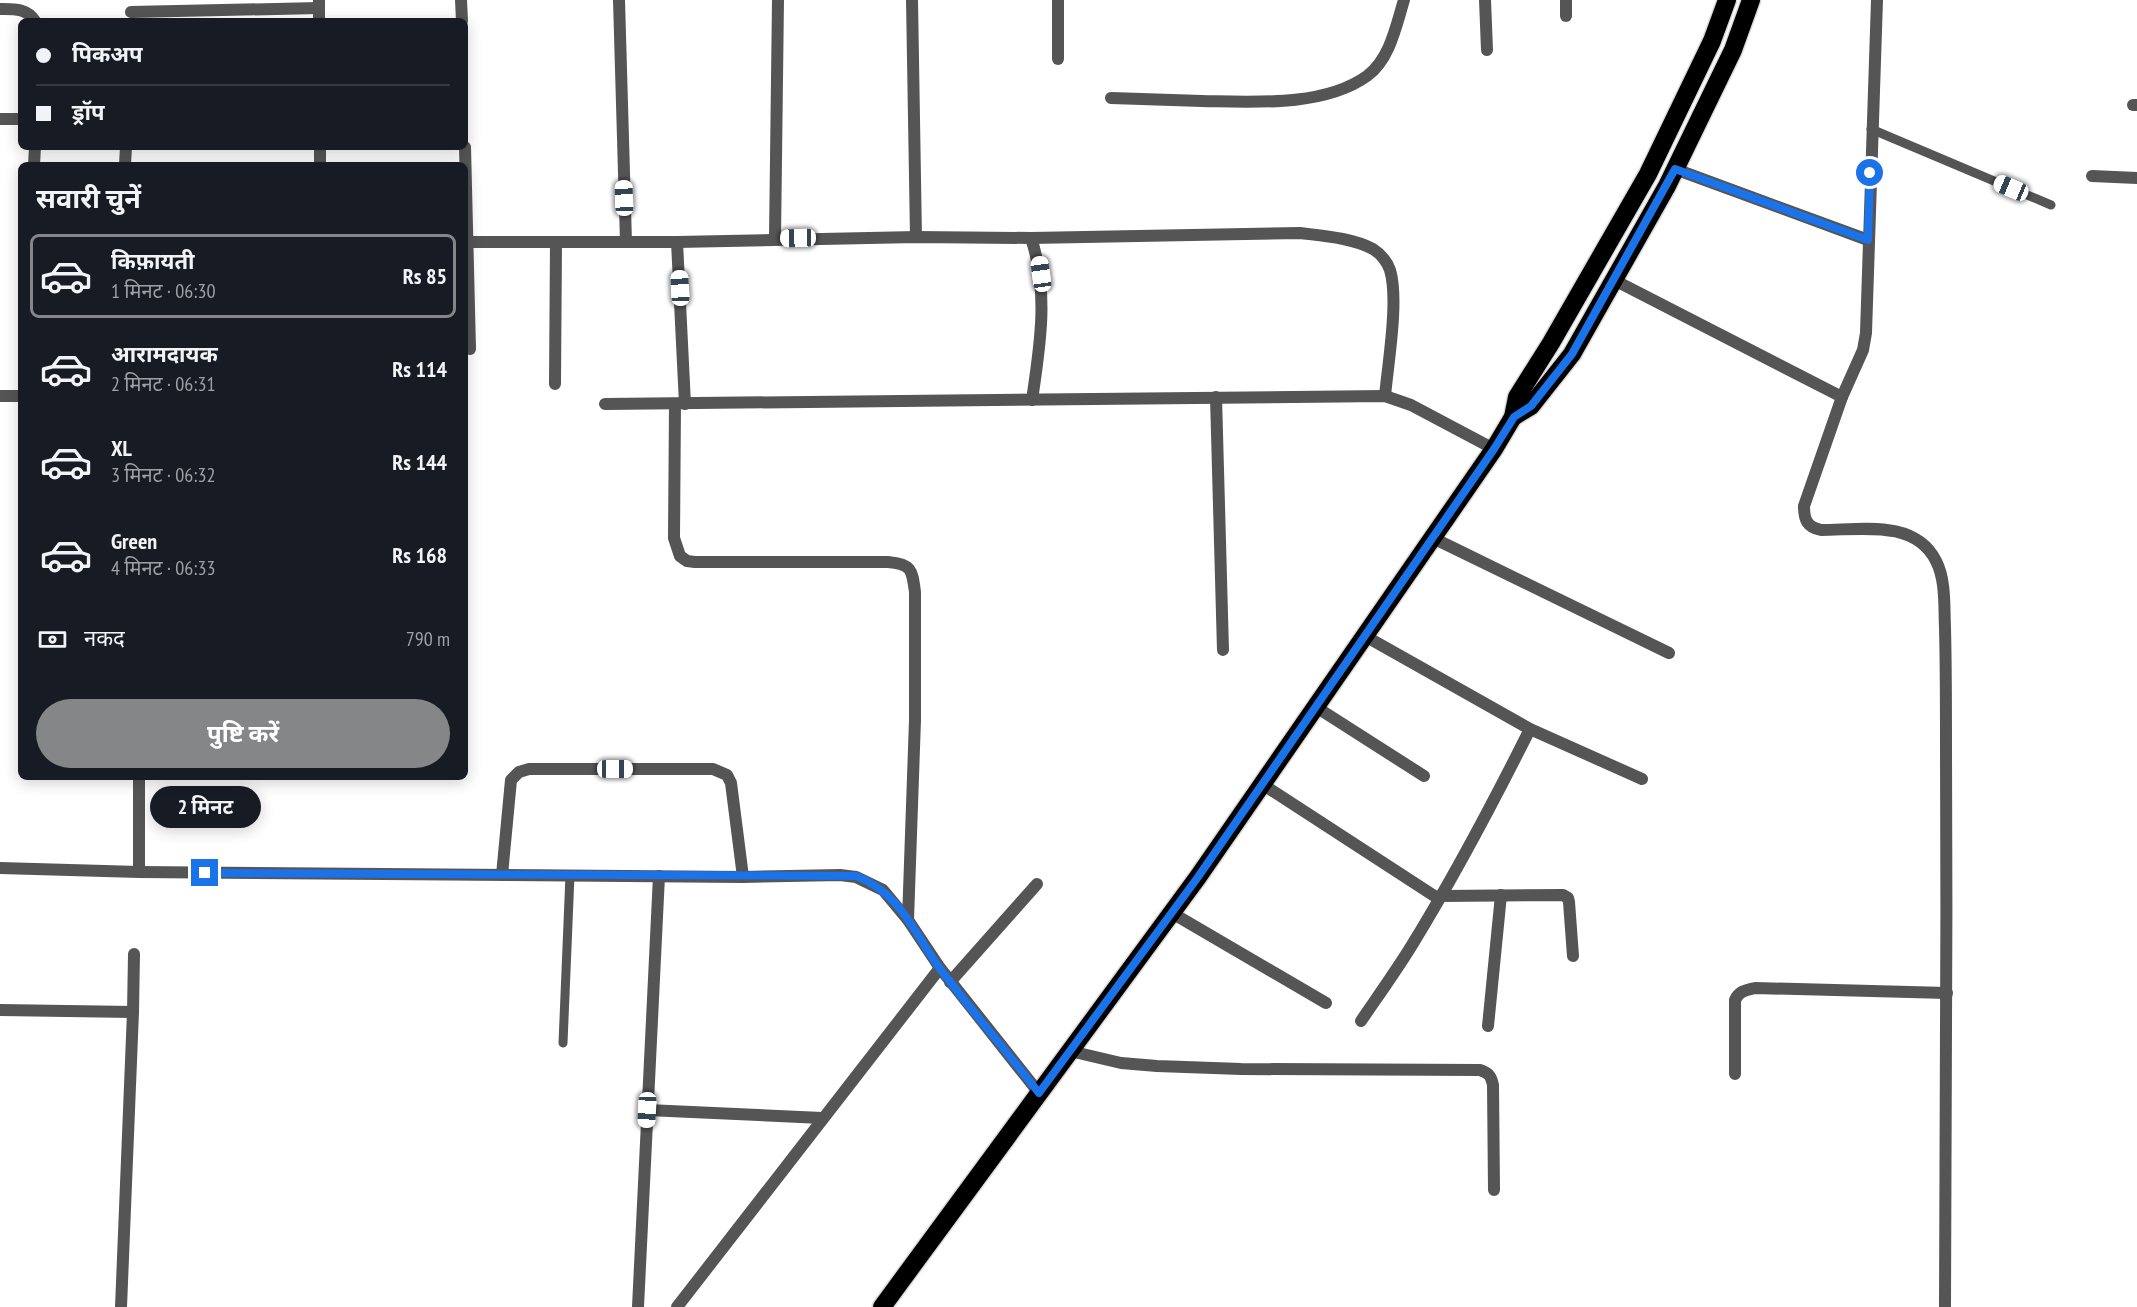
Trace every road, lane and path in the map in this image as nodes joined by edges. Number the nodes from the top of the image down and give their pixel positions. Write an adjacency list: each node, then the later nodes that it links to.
1 (461, 0): 17 (street)
2 (619, 0): 34 (street)
3 (778, 0): 29 (street)
4 (912, 0): 28 (street)
5 (1058, 0): 19 (street)
6 (1404, 0): 20 (street)
7 (1485, 0): 18 (street)
8 (1566, 0): 15 (street)
9 (1727, 0): 48 (highway)
10 (1751, 0): 24 (highway)
11 (1877, 0): 23 (street)
12 (319, 4): 14 (street)
13 (0, 9): 16 (street)
14 (131, 12)
15 (1566, 16)
16 (33, 18)
17 (462, 18)
18 (1487, 50)
19 (1058, 59)
20 (1111, 98)
21 (0, 119): 22 (street)
22 (18, 119)
23 (1871, 129): 27 (lane); 31 (street)
24 (1675, 169): 31 (street); 37 (highway)
25 (2092, 177): 26 (street)
26 (2137, 178)
27 (2051, 206)
28 (916, 237): 29 (street); 30 (street)
29 (775, 238): 35 (street)
30 (1031, 238): 42 (street); 45 (street)
31 (1868, 240): 44 (street)
32 (468, 242): 33 (street)
33 (556, 242): 34 (street); 39 (street)
34 (626, 242): 35 (street)
35 (678, 242): 47 (street)
36 (468, 278): 38 (street)
37 (1614, 280): 44 (street); 48 (highway)
38 (470, 349)
39 (555, 384)
40 (0, 396): 41 (street)
41 (18, 396)
42 (1385, 396): 43 (street); 49 (street)
43 (1216, 397): 45 (street); 52 (street)
44 (1842, 398): 75 (street)
45 (1032, 400): 47 (street)
46 (605, 404): 47 (street)
47 (680, 404): 70 (street)
48 (1514, 417): 49 (highway)
49 (1494, 449): 50 (highway)
50 (1433, 538): 51 (highway); 53 (street)
51 (1365, 636): 54 (highway); 55 (street)
52 (1223, 650)
53 (1669, 653)
54 (1316, 707): 56 (street); 59 (highway)
55 (1530, 729): 57 (street); 68 (street)
56 (1424, 776)
57 (1642, 779)
58 (139, 780): 61 (street)
59 (1262, 784): 68 (street); 69 (highway)
60 (0, 868): 61 (street)
61 (139, 872): 62 (street)
62 (502, 875): 63 (street); 65 (street)
63 (570, 875): 64 (street); 81 (lane)
64 (659, 876): 65 (street); 85 (street)
65 (743, 876): 70 (street)
66 (1037, 884): 74 (street)
67 (1501, 895): 68 (street); 72 (street); 80 (street)
68 (1440, 897): 79 (street)
69 (1172, 913): 76 (street); 82 (highway)
70 (908, 920): 73 (street)
71 (134, 954): 78 (street)
72 (1573, 956)
73 (940, 968): 74 (street); 86 (street)
74 (950, 982): 84 (street)
75 (1947, 993): 83 (street); 92 (street)
76 (1326, 1003)
77 (0, 1010): 78 (street)
78 (133, 1012): 88 (street)
79 (1360, 1021)
80 (1488, 1026)
81 (563, 1043)
82 (1070, 1051): 84 (highway); 87 (street)
83 (1734, 1074)
84 (1039, 1093): 91 (highway)
85 (647, 1110): 86 (street); 89 (street)
86 (822, 1118): 90 (street)
87 (1494, 1190)
88 (121, 1307)
89 (638, 1307)
90 (677, 1307)
91 (882, 1307)
92 (1945, 1307)

